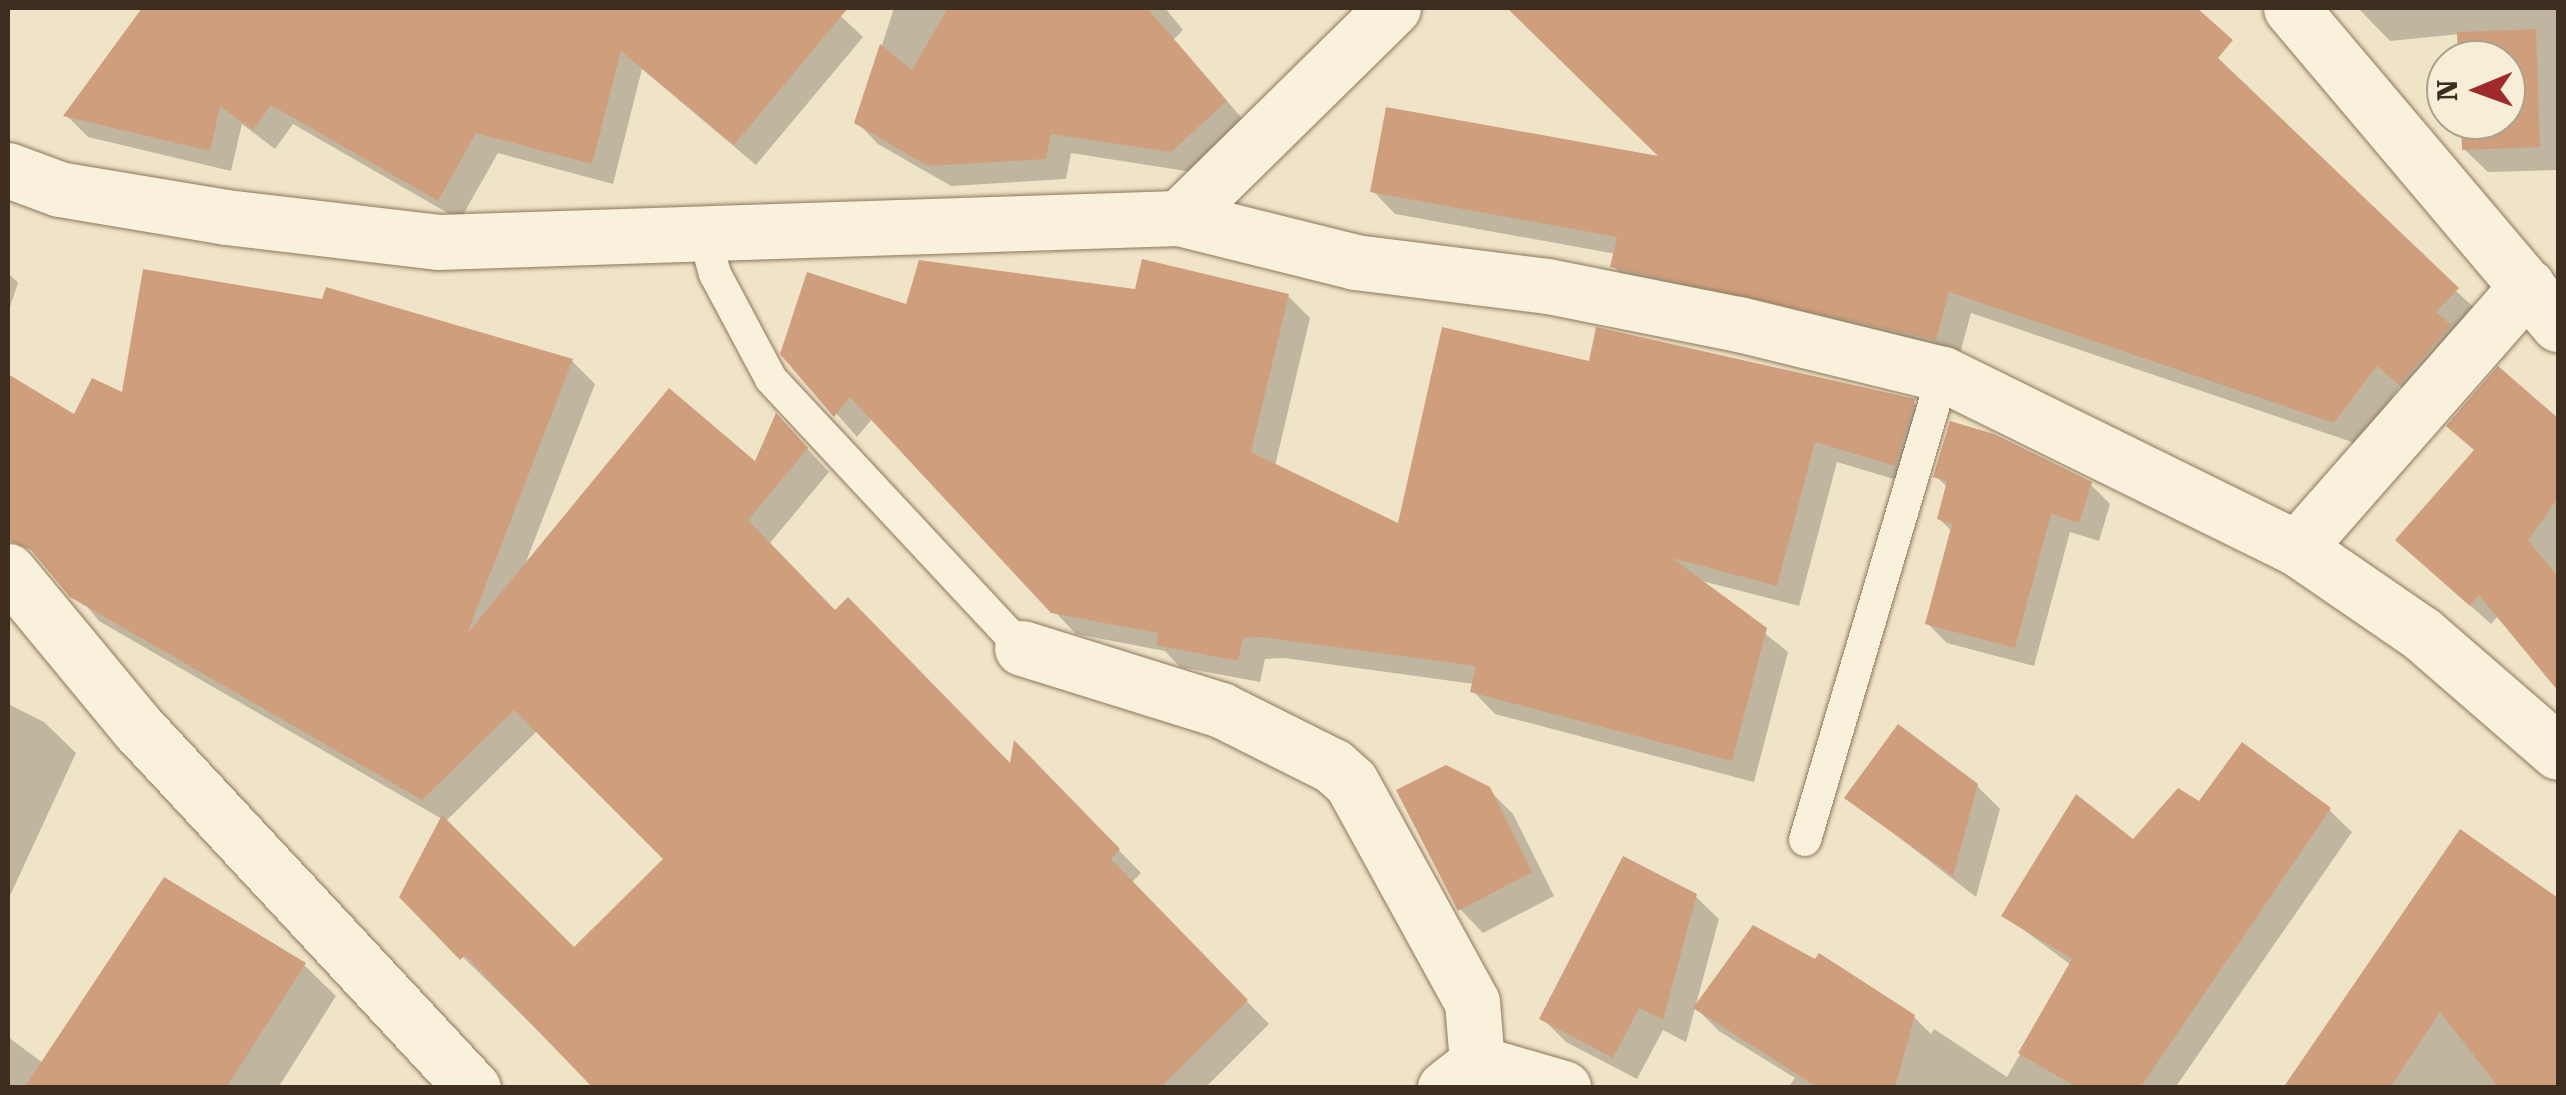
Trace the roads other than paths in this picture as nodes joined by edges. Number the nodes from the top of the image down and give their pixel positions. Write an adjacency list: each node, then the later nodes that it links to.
1 (1393, 8): 4 (street)
2 (2291, 8): 6 (street)
3 (8, 170): 5 (street)
4 (1179, 218): 5 (street); 7 (street)
5 (703, 231): 10 (lane)
6 (2543, 305): 8 (street)
7 (1944, 374): 8 (street); 12 (lane)
8 (2297, 548): 11 (street)
9 (8, 571): 14 (street)
10 (1022, 648): 13 (street)
11 (2558, 752)
12 (1805, 840)
13 (1461, 1076): 15 (street)
14 (473, 1088)
15 (1563, 1088)

